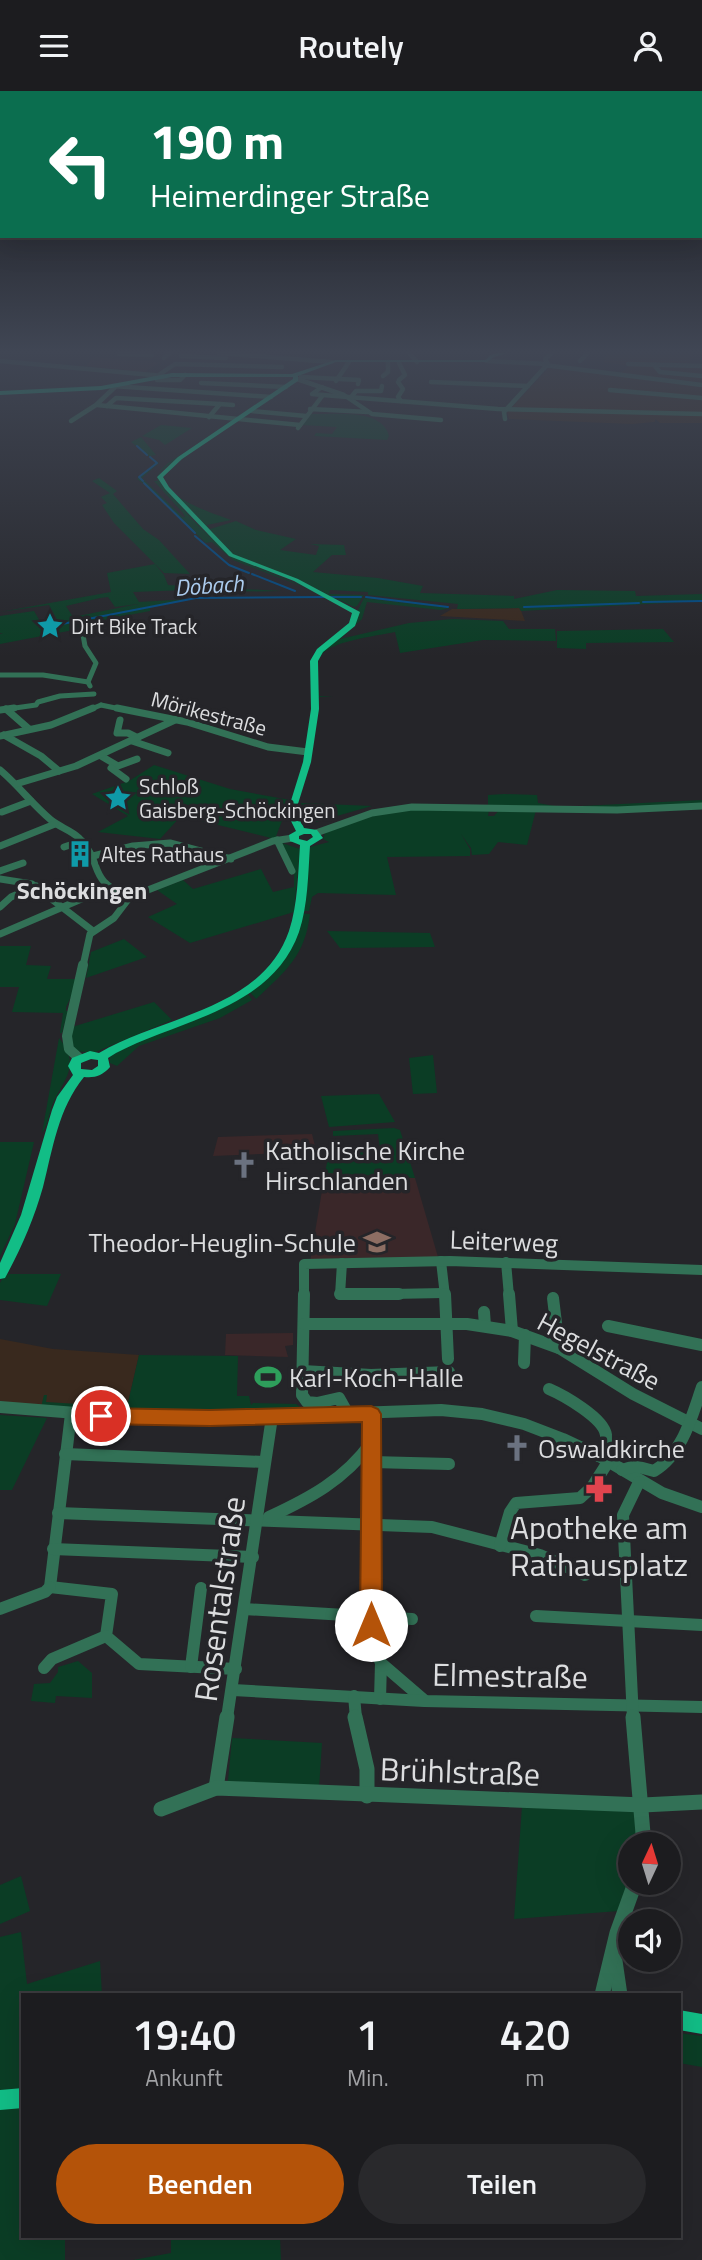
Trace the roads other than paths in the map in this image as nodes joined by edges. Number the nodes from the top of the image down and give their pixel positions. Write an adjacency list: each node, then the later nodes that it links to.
1 (187, 454): 2 (main road)
2 (329, 596): 14 (main road)
3 (80, 634): 5 (street)
4 (0, 675): 5 (street)
5 (88, 682): 6 (street)
6 (94, 694): 7 (street); 8 (street)
7 (100, 705): 10 (street, Mörikestraße); 11 (street)
8 (3, 709): 11 (street)
9 (120, 720): 13 (street)
10 (175, 720): 13 (street); 14 (street, Mörikestraße)
11 (29, 729): 12 (street)
12 (2, 735): 20 (street)
13 (135, 739): 15 (street); 16 (street)
14 (308, 752): 27 (main road)
15 (168, 753)
16 (101, 756): 18 (street); 20 (street)
17 (137, 759): 18 (street)
18 (113, 767): 21 (street)
19 (0, 770): 22 (street)
20 (59, 771): 22 (street)
21 (126, 779)
22 (16, 784): 23 (street)
23 (31, 801): 25 (street); 26 (street)
24 (702, 806): 28 (street)
25 (2, 812)
26 (55, 824): 31 (street); 33 (street)
27 (301, 831): 28 (main road); 29 (main road)
28 (316, 833): 32 (main road)
29 (293, 838): 30 (street); 32 (main road)
30 (277, 840): 36 (street); 38 (street)
31 (82, 841): 34 (street); 35 (street)
32 (305, 844): 48 (main road)
33 (0, 846)
34 (64, 847)
35 (93, 856): 36 (street); 42 (street)
36 (231, 859): 43 (street)
37 (23, 863): 39 (street)
38 (292, 870)
39 (0, 871)
40 (0, 879): 41 (street)
41 (36, 886): 44 (street); 45 (street)
42 (107, 888): 43 (street); 45 (street)
43 (130, 897): 46 (street)
44 (0, 907)
45 (62, 907): 46 (street); 47 (street)
46 (93, 931): 49 (street)
47 (0, 934)
48 (101, 1057): 49 (main road); 50 (main road)
49 (79, 1058): 50 (main road)
50 (80, 1073): 55 (main road)
51 (441, 1261): 52 (street, Leiterweg); 53 (street, Leiterweg); 56 (street)
52 (342, 1262): 56 (street); 59 (street, Leiterweg)
53 (506, 1262): 54 (street, Leiterweg); 63 (street)
54 (702, 1270)
55 (0, 1273)
56 (443, 1293): 60 (street)
57 (553, 1298): 66 (street)
58 (485, 1312): 61 (street)
59 (304, 1324): 60 (street, Hegelstraße); 69 (street)
60 (448, 1324): 61 (street, Hegelstraße); 67 (street)
61 (485, 1325): 63 (street, Hegelstraße)
62 (608, 1326): 65 (street)
63 (512, 1331): 64 (street, Hegelstraße)
64 (525, 1335): 66 (street, Hegelstraße); 68 (street)
65 (702, 1345)
66 (559, 1348): 78 (street, Hegelstraße)
67 (448, 1359)
68 (524, 1363)
69 (303, 1371): 70 (street); 76 (street)
70 (449, 1373)
71 (702, 1387): 78 (street)
72 (549, 1389): 82 (street)
73 (0, 1407): 74 (street)
74 (71, 1414): 77 (street); 81 (street)
75 (371, 1414): 76 (street); 80 (street); 82 (street)
76 (348, 1415): 77 (street)
77 (272, 1417): 83 (street, Rosentalstraße)
78 (689, 1422): 79 (street, Hegelstraße); 86 (street)
79 (702, 1429)
80 (372, 1442): 84 (street); 90 (street)
81 (65, 1454): 83 (street); 89 (street)
82 (604, 1459): 86 (street); 92 (street)
83 (264, 1462): 90 (street, Rosentalstraße)
84 (372, 1462): 85 (street); 91 (street)
85 (449, 1464)
86 (622, 1470): 87 (street)
87 (639, 1482): 88 (street); 103 (street)
88 (702, 1507)
89 (58, 1513): 90 (street); 93 (street)
90 (262, 1519): 91 (street); 94 (street, Rosentalstraße)
91 (370, 1524): 92 (street); 100 (street)
92 (500, 1546): 95 (street)
93 (53, 1549): 94 (street); 96 (street)
94 (253, 1557): 99 (street, Rosentalstraße)
95 (585, 1574)
96 (50, 1587): 98 (street); 105 (street)
97 (201, 1588): 107 (street)
98 (0, 1609)
99 (244, 1609): 100 (street); 109 (street, Rosentalstraße)
100 (371, 1616): 102 (street); 106 (street)
101 (536, 1616): 103 (street)
102 (412, 1619)
103 (629, 1623): 104 (street); 114 (street)
104 (702, 1625)
105 (106, 1636): 107 (street); 108 (street)
106 (381, 1663): 112 (street); 113 (street)
107 (191, 1667): 109 (street)
108 (44, 1668)
109 (236, 1669): 110 (street, Rosentalstraße)
110 (233, 1690): 111 (street, Elmestraße); 116 (street, Rosentalstraße)
111 (354, 1696): 112 (street, Elmestraße); 117 (street)
112 (380, 1699): 113 (street, Elmestraße)
113 (424, 1701): 114 (street, Elmestraße)
114 (632, 1705): 115 (street, Elmestraße); 119 (street)
115 (702, 1707)
116 (216, 1788): 117 (street, Brühlstraße); 120 (street)
117 (367, 1796): 119 (street, Brühlstraße)
118 (702, 1802): 119 (street, Brühlstraße)
119 (643, 1805): 121 (street)
120 (161, 1809)
121 (644, 1832)
122 (631, 1895): 123 (street)
123 (613, 1952): 124 (street); 125 (street)
124 (602, 1993)
125 (620, 1993)
126 (681, 2019): 127 (main road)
127 (702, 2024)
128 (21, 2098): 129 (main road)
129 (0, 2099)

